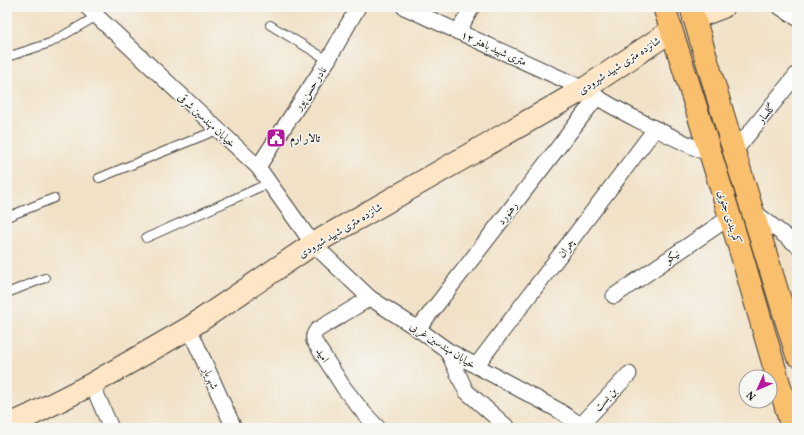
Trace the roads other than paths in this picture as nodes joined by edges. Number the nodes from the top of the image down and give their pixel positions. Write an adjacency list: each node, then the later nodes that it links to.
1 (358, 7): 14 (street, نادر حسن پور)
2 (404, 7): 12 (street, ۱۲ متری شهید باهنر)
3 (472, 7): 12 (street)
4 (664, 7): 11 (main road, کمربندی جنوبی)
5 (723, 7): 8 (main road)
6 (780, 7): 9 (street)
7 (92, 12): 13 (lane); 18 (street, خیابان مهندسین شرقی)
8 (692, 12): 11 (main road); 19 (main road, کمربندی جنوبی)
9 (797, 18)
10 (270, 25): 14 (lane)
11 (671, 30): 16 (main road, شانزده متری شهید شیرودی); 20 (main road, کمربندی جنوبی)
12 (458, 32): 16 (street, ۱۲ متری شهید باهنر)
13 (7, 57)
14 (328, 60): 21 (street, نادر حسن پور)
15 (797, 74): 19 (street, گلسار)
16 (591, 93): 17 (street, ۱۲ متری شهید باهنر); 29 (main road, شانزده متری شهید شیرودی); 36 (street, رهنورد)
17 (655, 129): 20 (street, ۱۲ متری شهید باهنر); 39 (street, چمران)
18 (217, 130): 21 (street, خیابان مهندسین شرقی); 22 (lane)
19 (734, 152): 25 (main road, کمربندی جنوبی)
20 (711, 155): 27 (main road, کمربندی جنوبی)
21 (258, 167): 23 (street, خیابان مهندسین شرقی)
22 (99, 178)
23 (269, 183): 28 (lane); 29 (street, خیابان مهندسین شرقی)
24 (54, 198): 26 (lane)
25 (752, 209): 30 (street); 38 (main road, کمربندی جنوبی)
26 (7, 217)
27 (730, 217): 33 (street, نیکو); 49 (main road, کمربندی جنوبی)
28 (146, 238)
29 (313, 244): 34 (street, خیابان مهندسین غربی); 35 (main road, شانزده متری شهید شیرودی)
30 (797, 245)
31 (45, 278): 32 (lane)
32 (7, 293)
33 (614, 296)
34 (370, 298): 36 (street, خیابان مهندسین غربی); 47 (street, امید)
35 (189, 328): 41 (main road, شانزده متری شهید شیرودی); 46 (street, شهریار)
36 (418, 328): 37 (street, خیابان مهندسین غربی)
37 (447, 350): 39 (street, خیابان مهندسین غربی); 48 (street)
38 (797, 355)
39 (476, 366): 43 (street, خیابان مهندسین غربی)
40 (629, 374): 43 (street, بن بست)
41 (92, 384): 42 (main road, شانزده متری شهید شیرودی); 45 (street)
42 (32, 422): 44 (main road, شانزده متری شهید شیرودی)
43 (574, 425)
44 (7, 426)
45 (111, 428)
46 (234, 428)
47 (378, 428)
48 (508, 428)
49 (792, 428)

